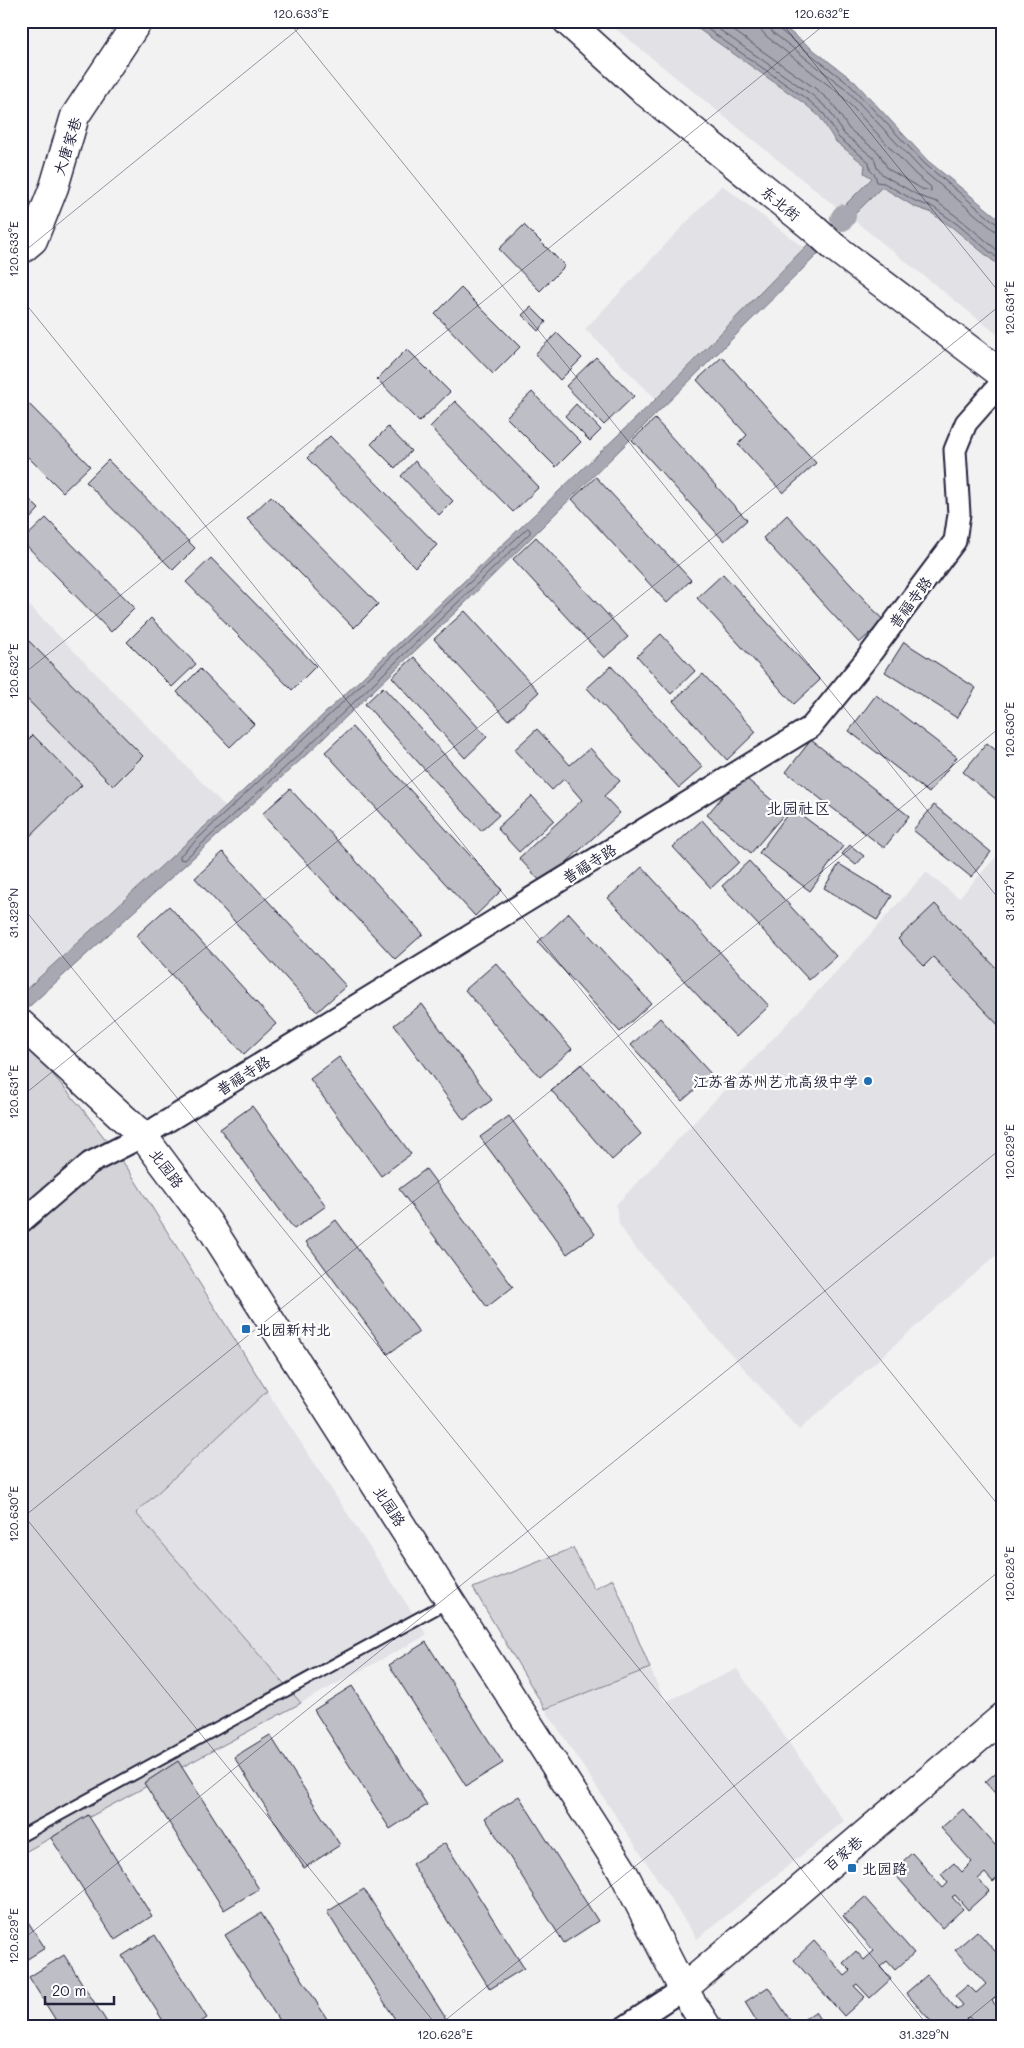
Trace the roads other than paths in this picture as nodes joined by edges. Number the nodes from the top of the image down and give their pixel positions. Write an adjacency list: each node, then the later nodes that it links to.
1 (138, 21): 3 (street, 大唐家巷)
2 (567, 21): 4 (street, 东北街)
3 (21, 250)
4 (1003, 375)
5 (1003, 381): 7 (street, 普福寺路)
6 (21, 1024): 7 (street, 北园路)
7 (143, 1136): 8 (street, 普福寺路); 9 (street, 北园路)
8 (21, 1222)
9 (451, 1600): 11 (lane); 12 (street, 北园路)
10 (1003, 1717): 12 (street, 百家巷)
11 (21, 1836)
12 (683, 1989): 13 (street); 14 (street, 北园路)
13 (625, 2027)
14 (707, 2027)

